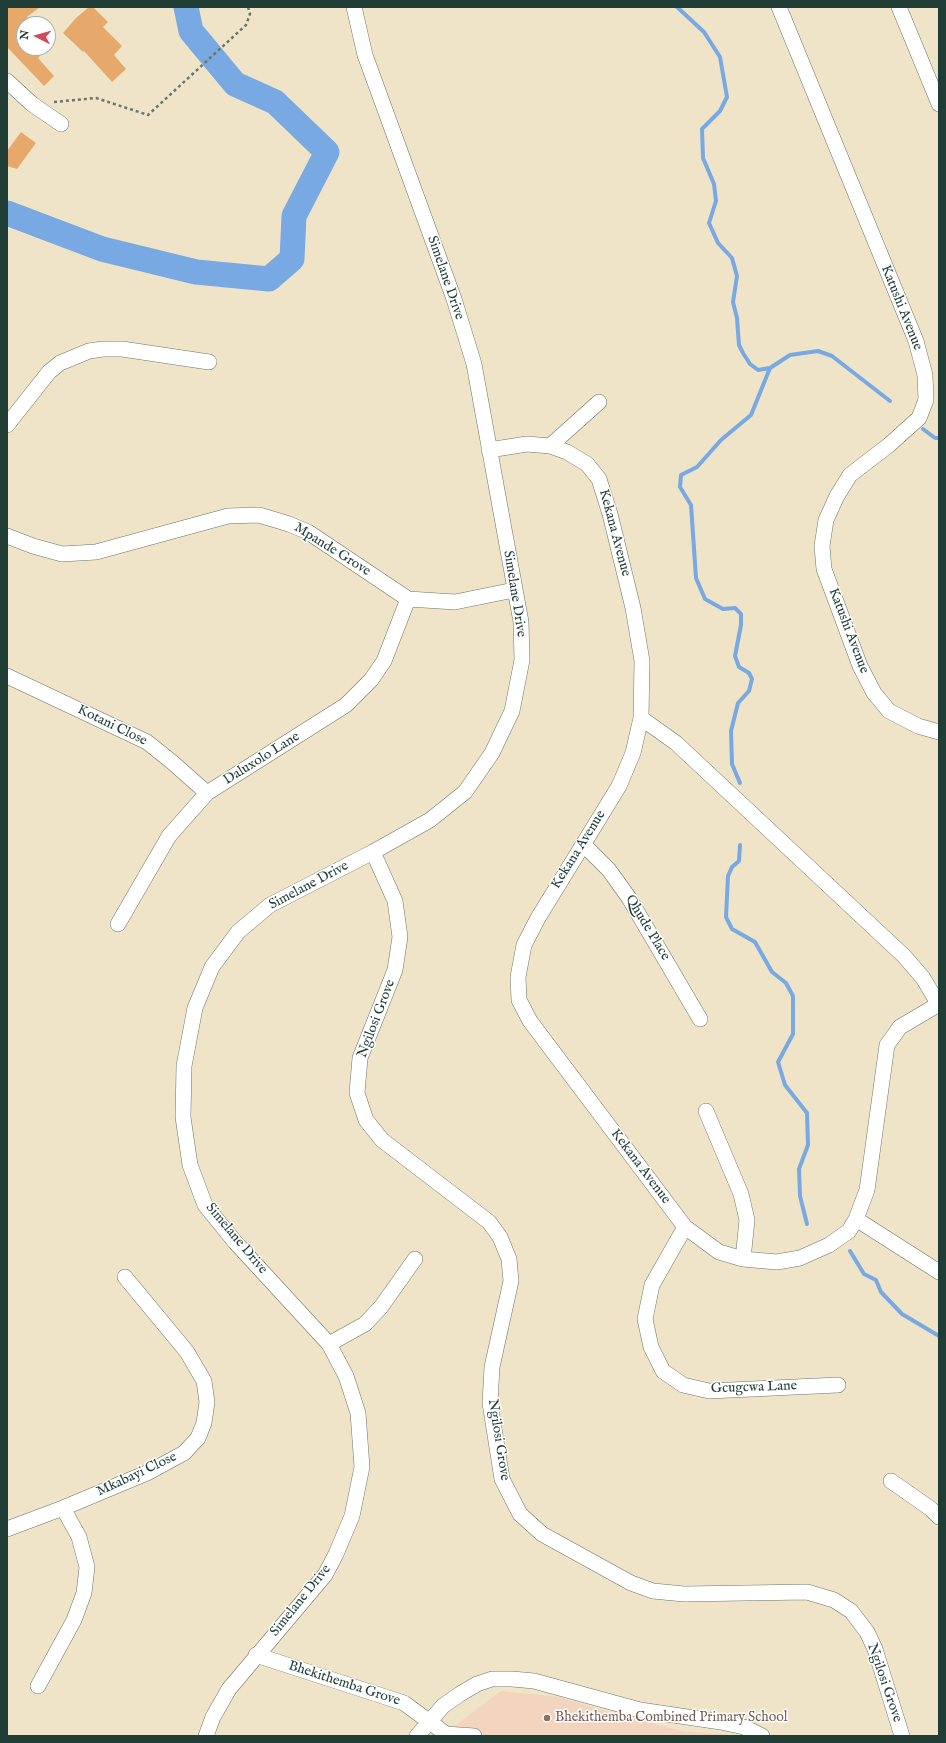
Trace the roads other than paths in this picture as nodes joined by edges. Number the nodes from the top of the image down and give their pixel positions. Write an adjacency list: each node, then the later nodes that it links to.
1 (354, 7): 11 (street, Simelane Drive)
2 (779, 7): 17 (street, Katushi Avenue)
3 (900, 7): 5 (street)
4 (7, 81): 6 (street)
5 (939, 104)
6 (61, 124)
7 (209, 362): 9 (street)
8 (599, 402): 10 (street)
9 (7, 425)
10 (550, 446): 11 (street, Kekana Avenue); 16 (street, Kekana Avenue)
11 (489, 450): 13 (street, Simelane Drive)
12 (7, 536): 14 (street, Mpande Grove)
13 (514, 590): 14 (street); 20 (street, Simelane Drive)
14 (408, 599): 18 (street, Daluxolo Lane)
15 (7, 676): 18 (street, Kotani Close)
16 (641, 718): 19 (street, Kekana Avenue); 22 (street)
17 (939, 732)
18 (207, 793): 21 (street, Daluxolo Lane)
19 (583, 844): 23 (street, Qhude Place); 26 (street, Kekana Avenue)
20 (373, 852): 31 (street, Simelane Drive); 44 (street, Ngilosi Grove)
21 (118, 924)
22 (939, 1004): 25 (street, Kekana Avenue)
23 (700, 1019)
24 (706, 1111): 28 (street)
25 (856, 1219): 28 (street, Kekana Avenue); 29 (street)
26 (685, 1227): 28 (street, Kekana Avenue); 32 (street, Gcugcwa Lane)
27 (415, 1259): 31 (street)
28 (743, 1259)
29 (939, 1272)
30 (125, 1277): 34 (street, Mkabayi Close)
31 (329, 1344): 37 (street, Simelane Drive)
32 (838, 1385)
33 (891, 1481): 35 (street)
34 (63, 1508): 36 (street, Mkabayi Close); 38 (street)
35 (939, 1517)
36 (7, 1529)
37 (256, 1655): 39 (street, Bhekithemba Grove); 40 (street, Simelane Drive)
38 (38, 1686)
39 (428, 1720): 41 (street); 42 (street, Bhekithemba Grove); 43 (street)
40 (206, 1736)
41 (417, 1736)
42 (474, 1736)
43 (762, 1736)
44 (902, 1736)

